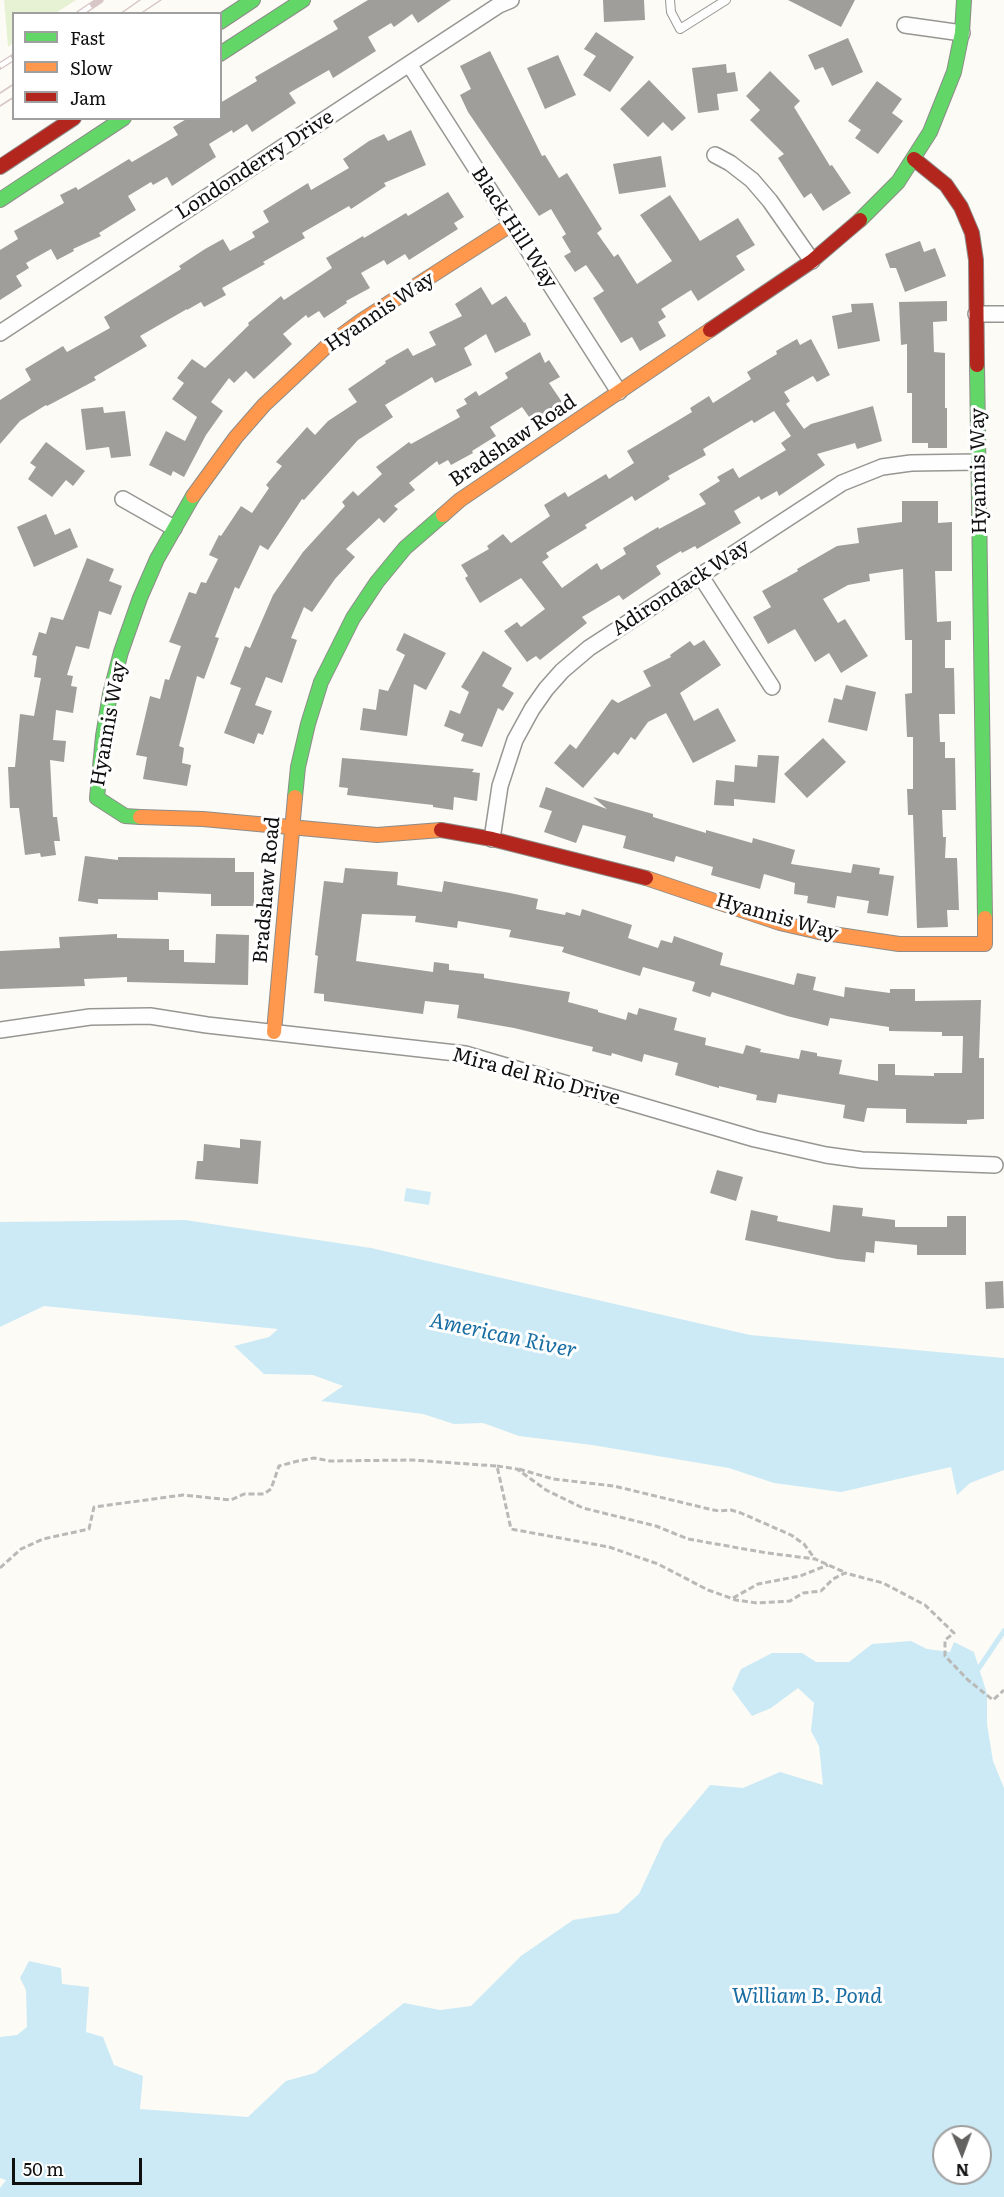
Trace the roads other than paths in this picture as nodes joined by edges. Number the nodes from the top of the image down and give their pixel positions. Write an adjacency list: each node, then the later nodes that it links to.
1 (253, 0): 7 (street)
2 (303, 0): 10 (street)
3 (511, 0): 11 (street, Londonderry Drive)
4 (670, 0): 5 (lane)
5 (726, 0)
6 (964, 0): 9 (street, Bradshaw Road)
7 (222, 21)
8 (905, 25): 9 (street)
9 (962, 33): 15 (street, Bradshaw Road)
10 (222, 53)
11 (409, 64): 18 (street, Black Hill Way); 22 (street, Londonderry Drive)
12 (71, 120): 16 (street)
13 (121, 120): 17 (street)
14 (716, 155): 19 (street)
15 (914, 159): 19 (street, Bradshaw Road); 20 (street, Hyannis Way)
16 (0, 167)
17 (0, 200)
18 (512, 224): 23 (street, Black Hill Way); 26 (street, Hyannis Way)
19 (813, 261): 23 (street, Bradshaw Road)
20 (976, 314): 21 (street); 24 (street, Hyannis Way)
21 (1004, 314)
22 (0, 333)
23 (620, 392): 29 (street, Bradshaw Road)
24 (978, 462): 27 (street, Adirondack Way); 30 (street, Hyannis Way)
25 (123, 500): 26 (street)
26 (174, 528): 29 (street, Hyannis Way)
27 (700, 575): 28 (street); 30 (street, Adirondack Way)
28 (772, 687)
29 (292, 826): 30 (street, Hyannis Way); 32 (street, Bradshaw Road)
30 (492, 839)
31 (0, 1029): 32 (street, Mira del Rio Drive)
32 (274, 1032): 33 (street, Mira del Rio Drive)
33 (995, 1165)

